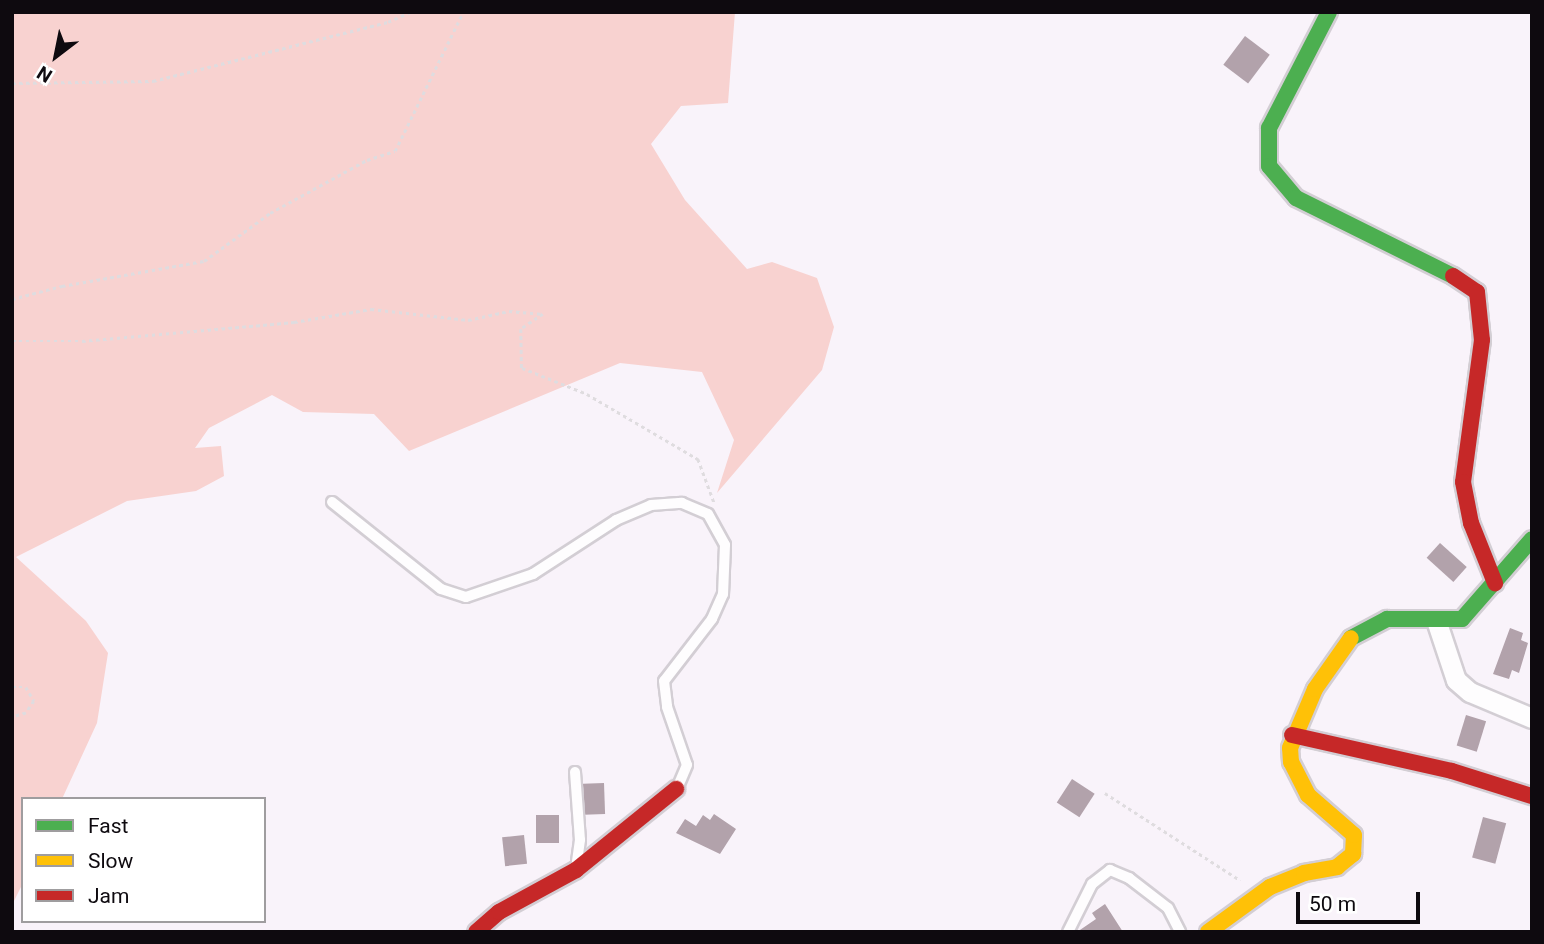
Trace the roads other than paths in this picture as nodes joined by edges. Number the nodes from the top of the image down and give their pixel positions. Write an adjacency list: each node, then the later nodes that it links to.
1 (1329, 12): 4 (street)
2 (332, 502): 9 (lane)
3 (1532, 539): 4 (street)
4 (1495, 583): 5 (street)
5 (1436, 620): 6 (street); 7 (street)
6 (1532, 718)
7 (1292, 735): 10 (street); 15 (street)
8 (576, 772): 11 (lane)
9 (676, 789): 11 (street)
10 (1532, 796)
11 (576, 870): 12 (street)
12 (476, 932)
13 (1068, 932): 14 (lane)
14 (1180, 932)
15 (1208, 932)

